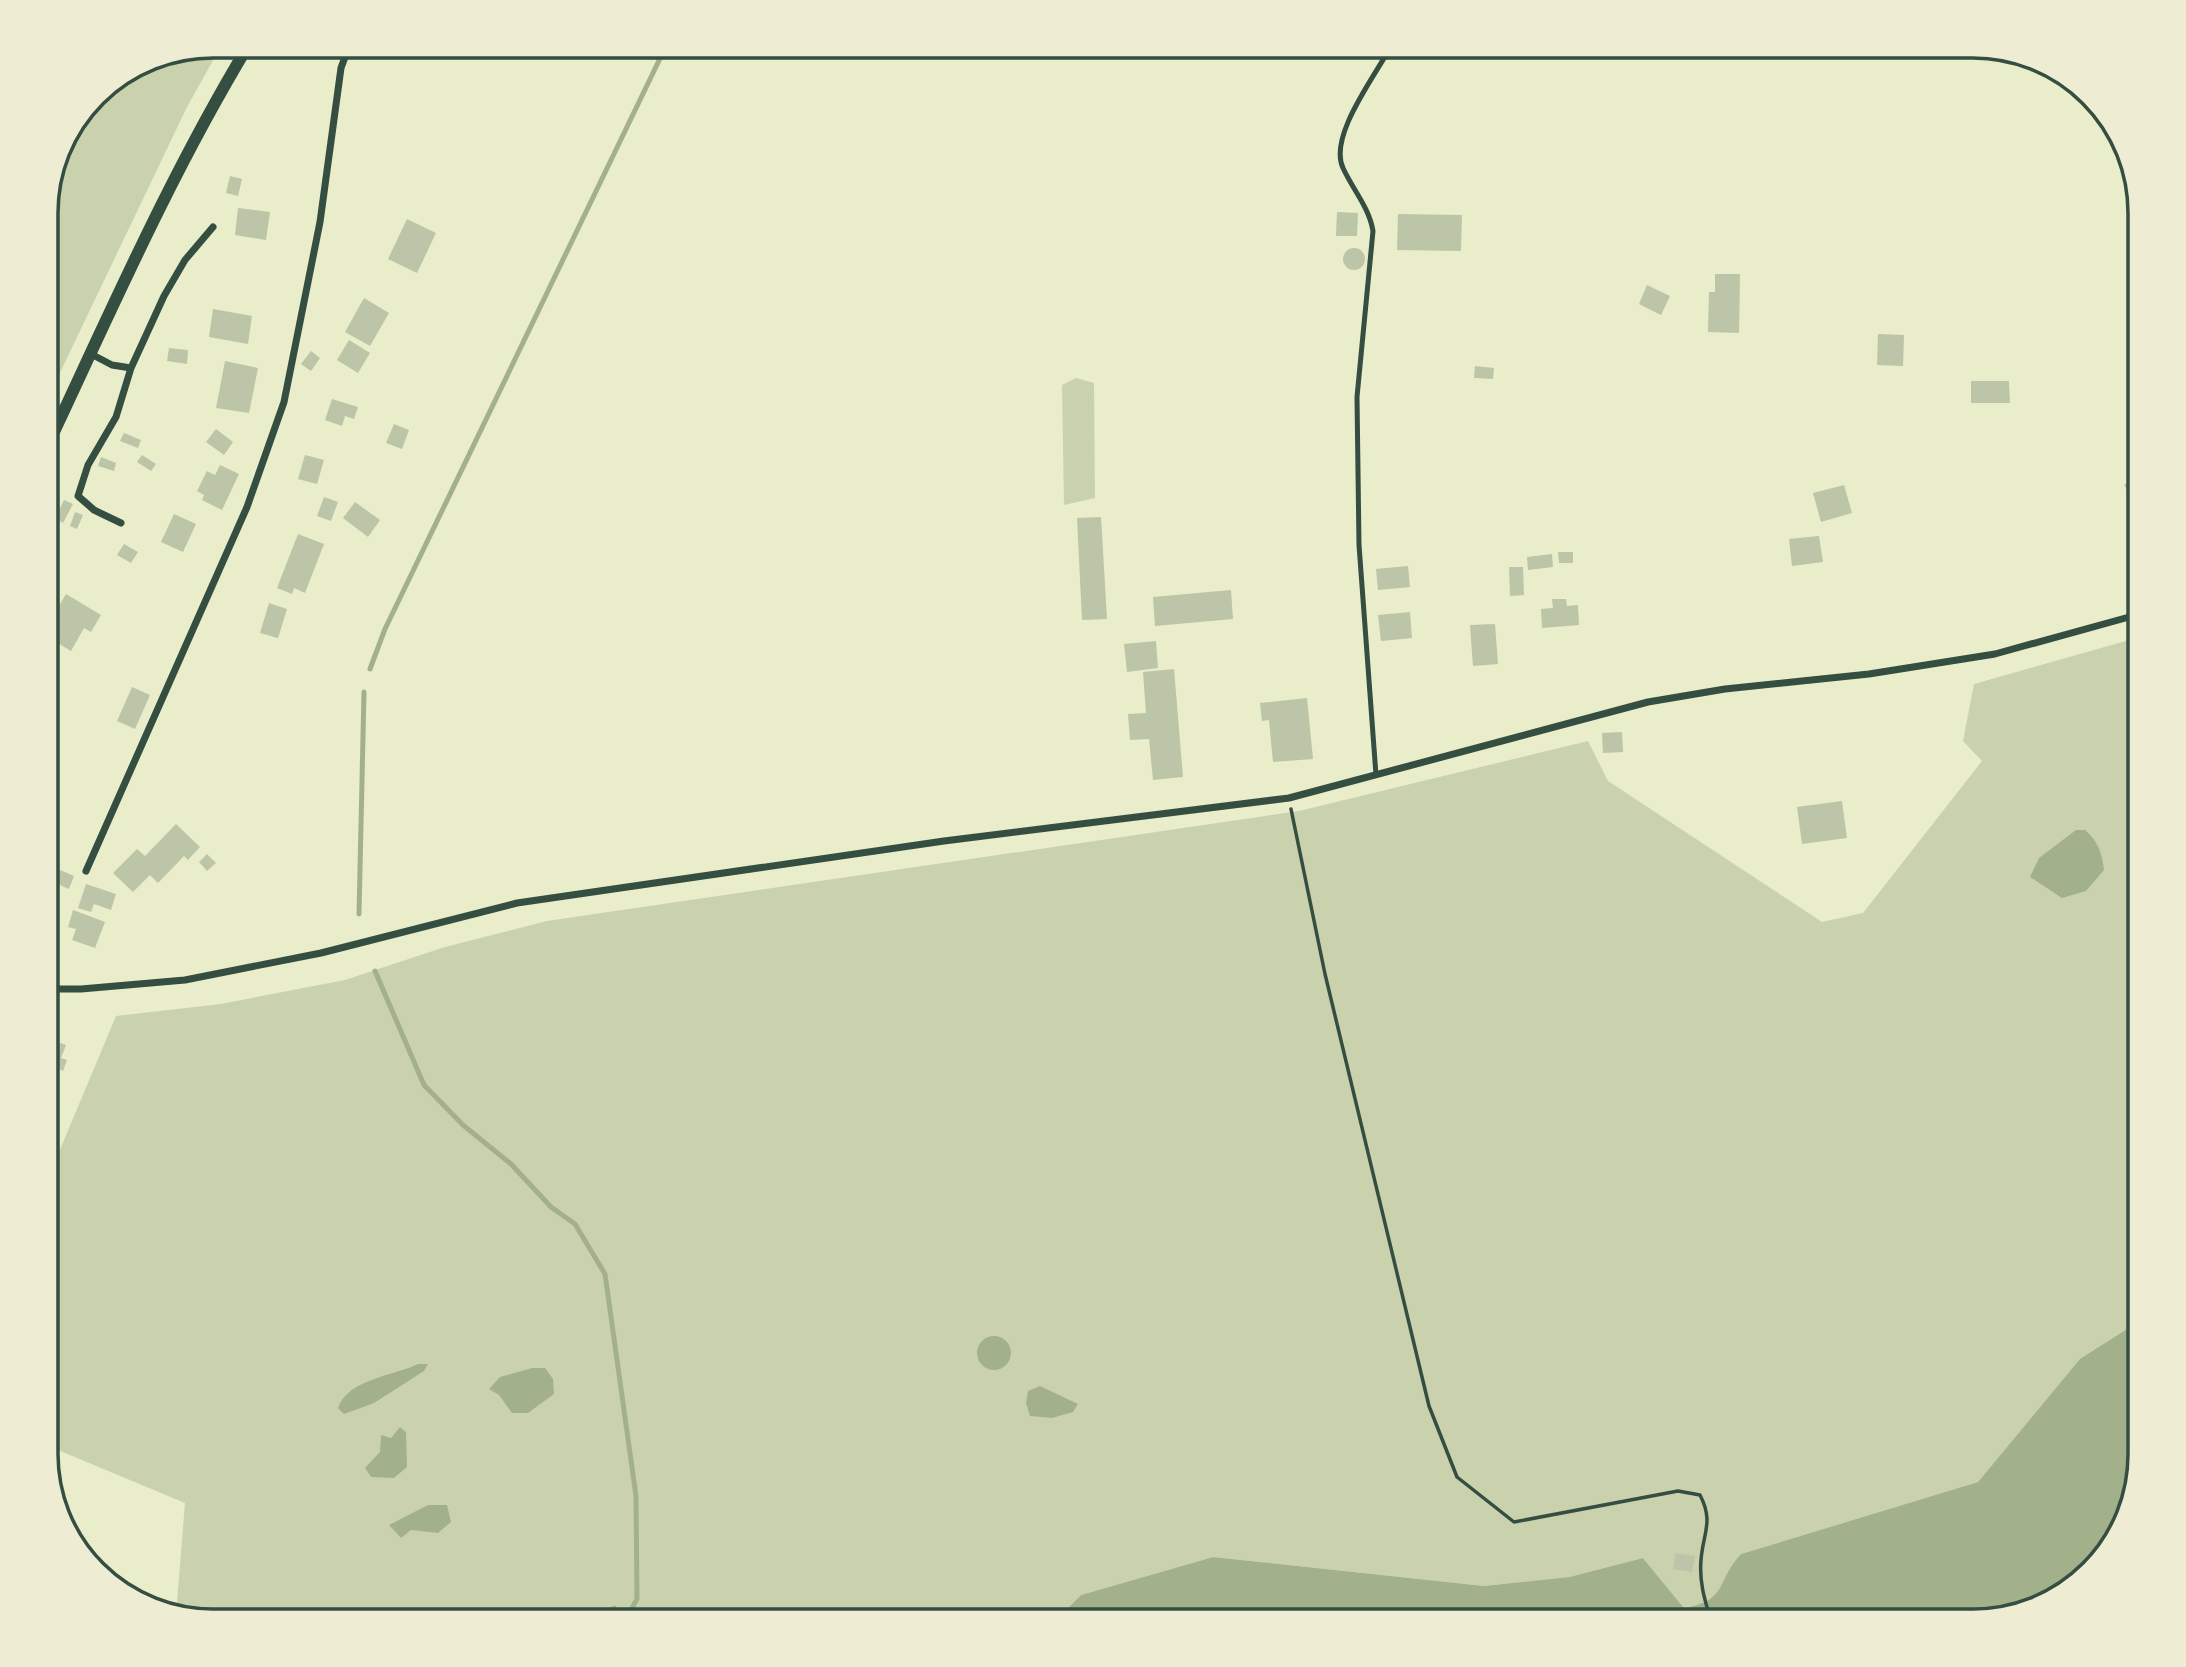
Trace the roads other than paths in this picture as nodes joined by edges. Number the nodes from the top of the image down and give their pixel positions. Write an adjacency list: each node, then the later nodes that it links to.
1 (241, 58): 5 (street)
2 (345, 58): 11 (street)
3 (1384, 58): 10 (lane)
4 (213, 227): 6 (street)
5 (91, 354): 6 (street); 7 (street)
6 (131, 368): 8 (street)
7 (58, 424)
8 (121, 523)
9 (2128, 617): 10 (street)
10 (1376, 776): 12 (street)
11 (86, 871)
12 (58, 989)

